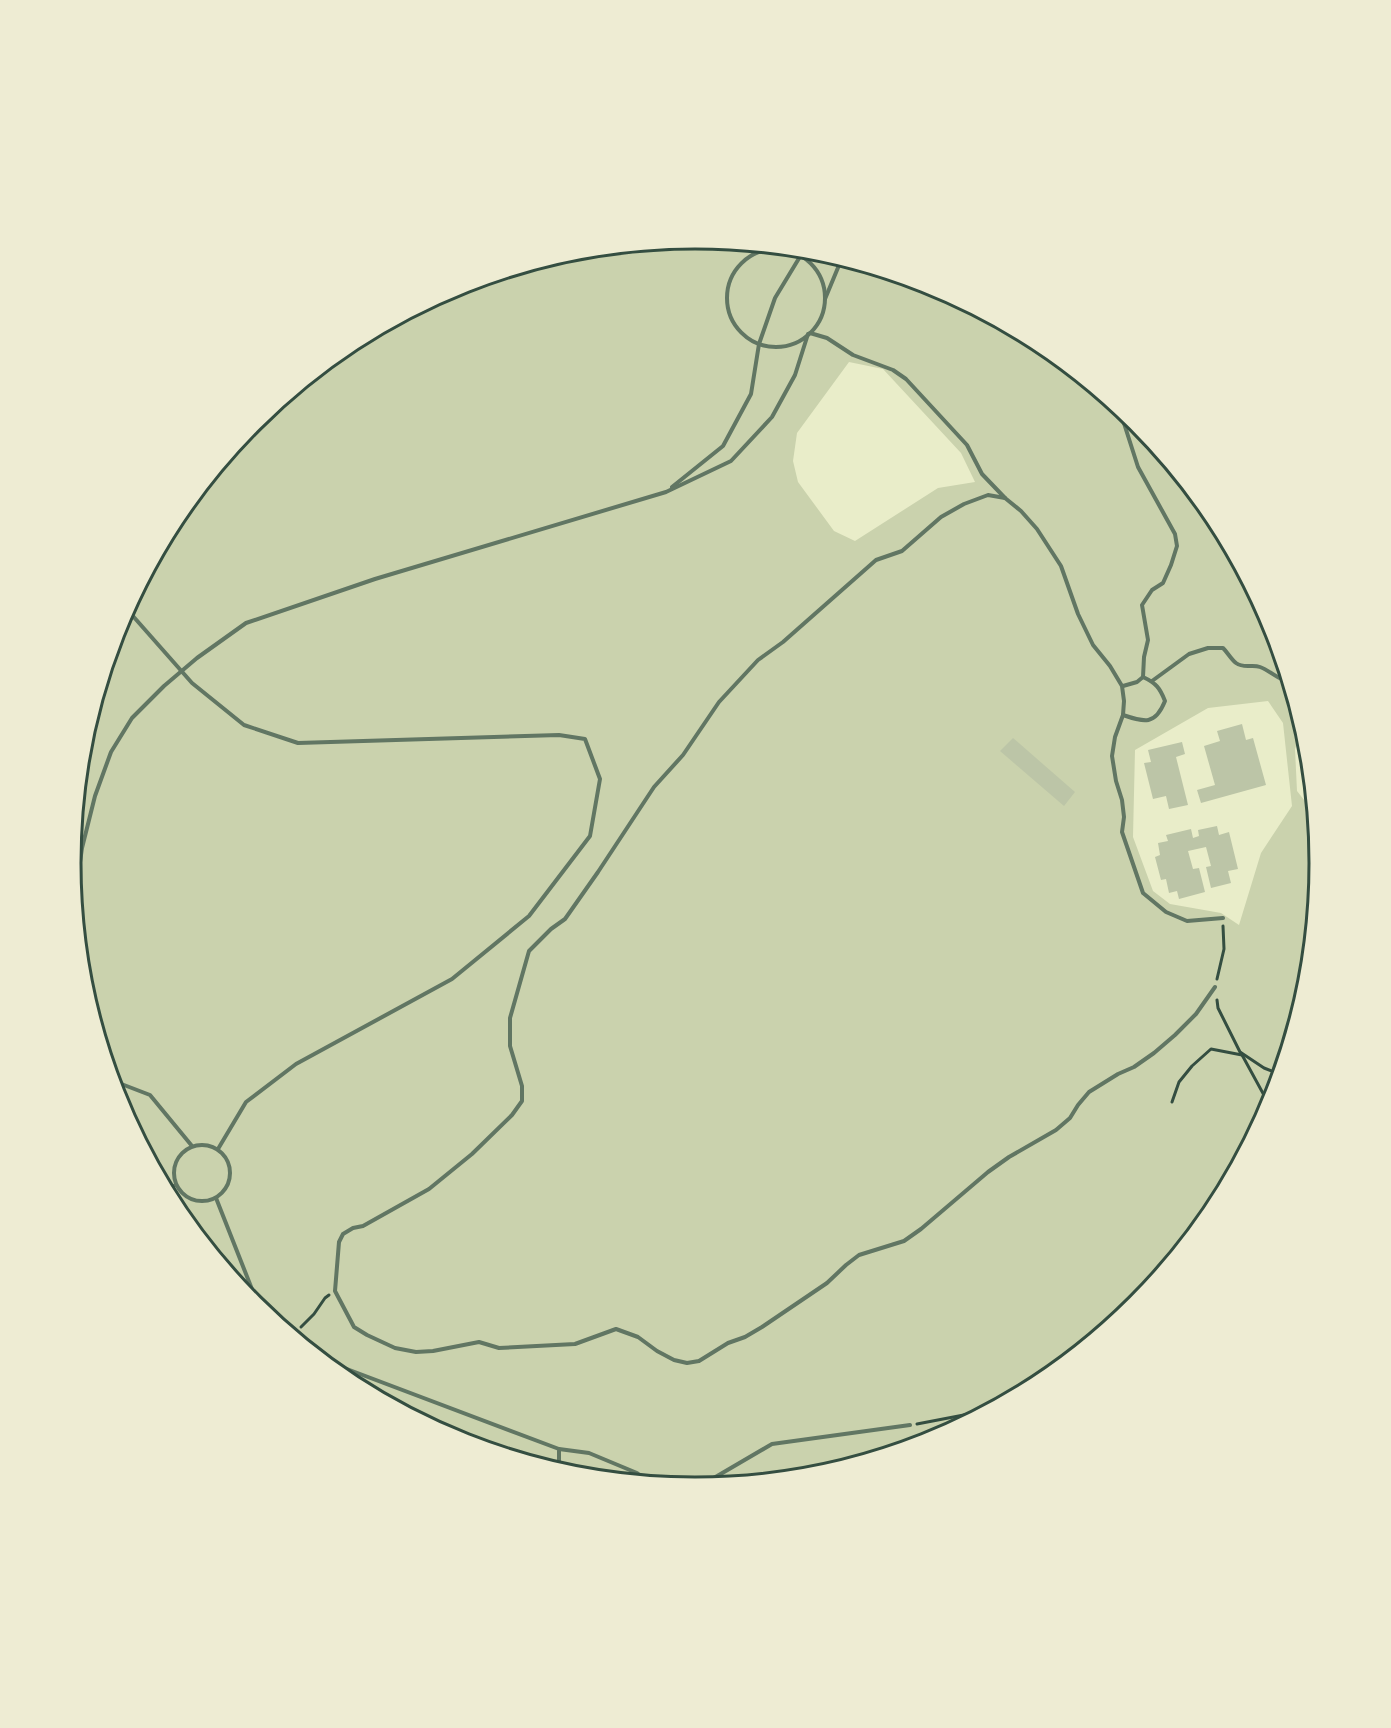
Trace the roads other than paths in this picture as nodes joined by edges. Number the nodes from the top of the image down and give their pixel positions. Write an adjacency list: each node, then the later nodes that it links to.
1 (757, 253): 7 (lane)
2 (799, 259): 7 (lane)
3 (806, 260): 5 (lane)
4 (839, 266): 5 (lane)
5 (825, 301): 6 (lane)
6 (809, 334): 7 (lane); 9 (lane); 10 (lane)
7 (759, 344): 9 (lane)
8 (1124, 423): 12 (lane)
9 (666, 492): 17 (lane)
10 (1005, 498): 15 (lane); 19 (lane)
11 (133, 617): 22 (lane)
12 (1143, 677): 14 (lane); 15 (lane)
13 (1281, 680): 14 (lane)
14 (1152, 681): 16 (lane)
15 (1122, 686): 16 (lane)
16 (1122, 715): 18 (lane)
17 (81, 854)
18 (1223, 918)
19 (1215, 987)
20 (122, 1084): 21 (lane)
21 (192, 1146): 22 (lane); 23 (lane)
22 (218, 1149): 25 (lane)
23 (176, 1185): 24 (lane); 25 (lane)
24 (173, 1186)
25 (216, 1198): 26 (lane)
26 (252, 1289)
27 (344, 1368): 29 (lane)
28 (910, 1425): 32 (lane)
29 (559, 1449): 30 (lane); 31 (lane)
30 (559, 1463)
31 (640, 1475)
32 (715, 1478)

